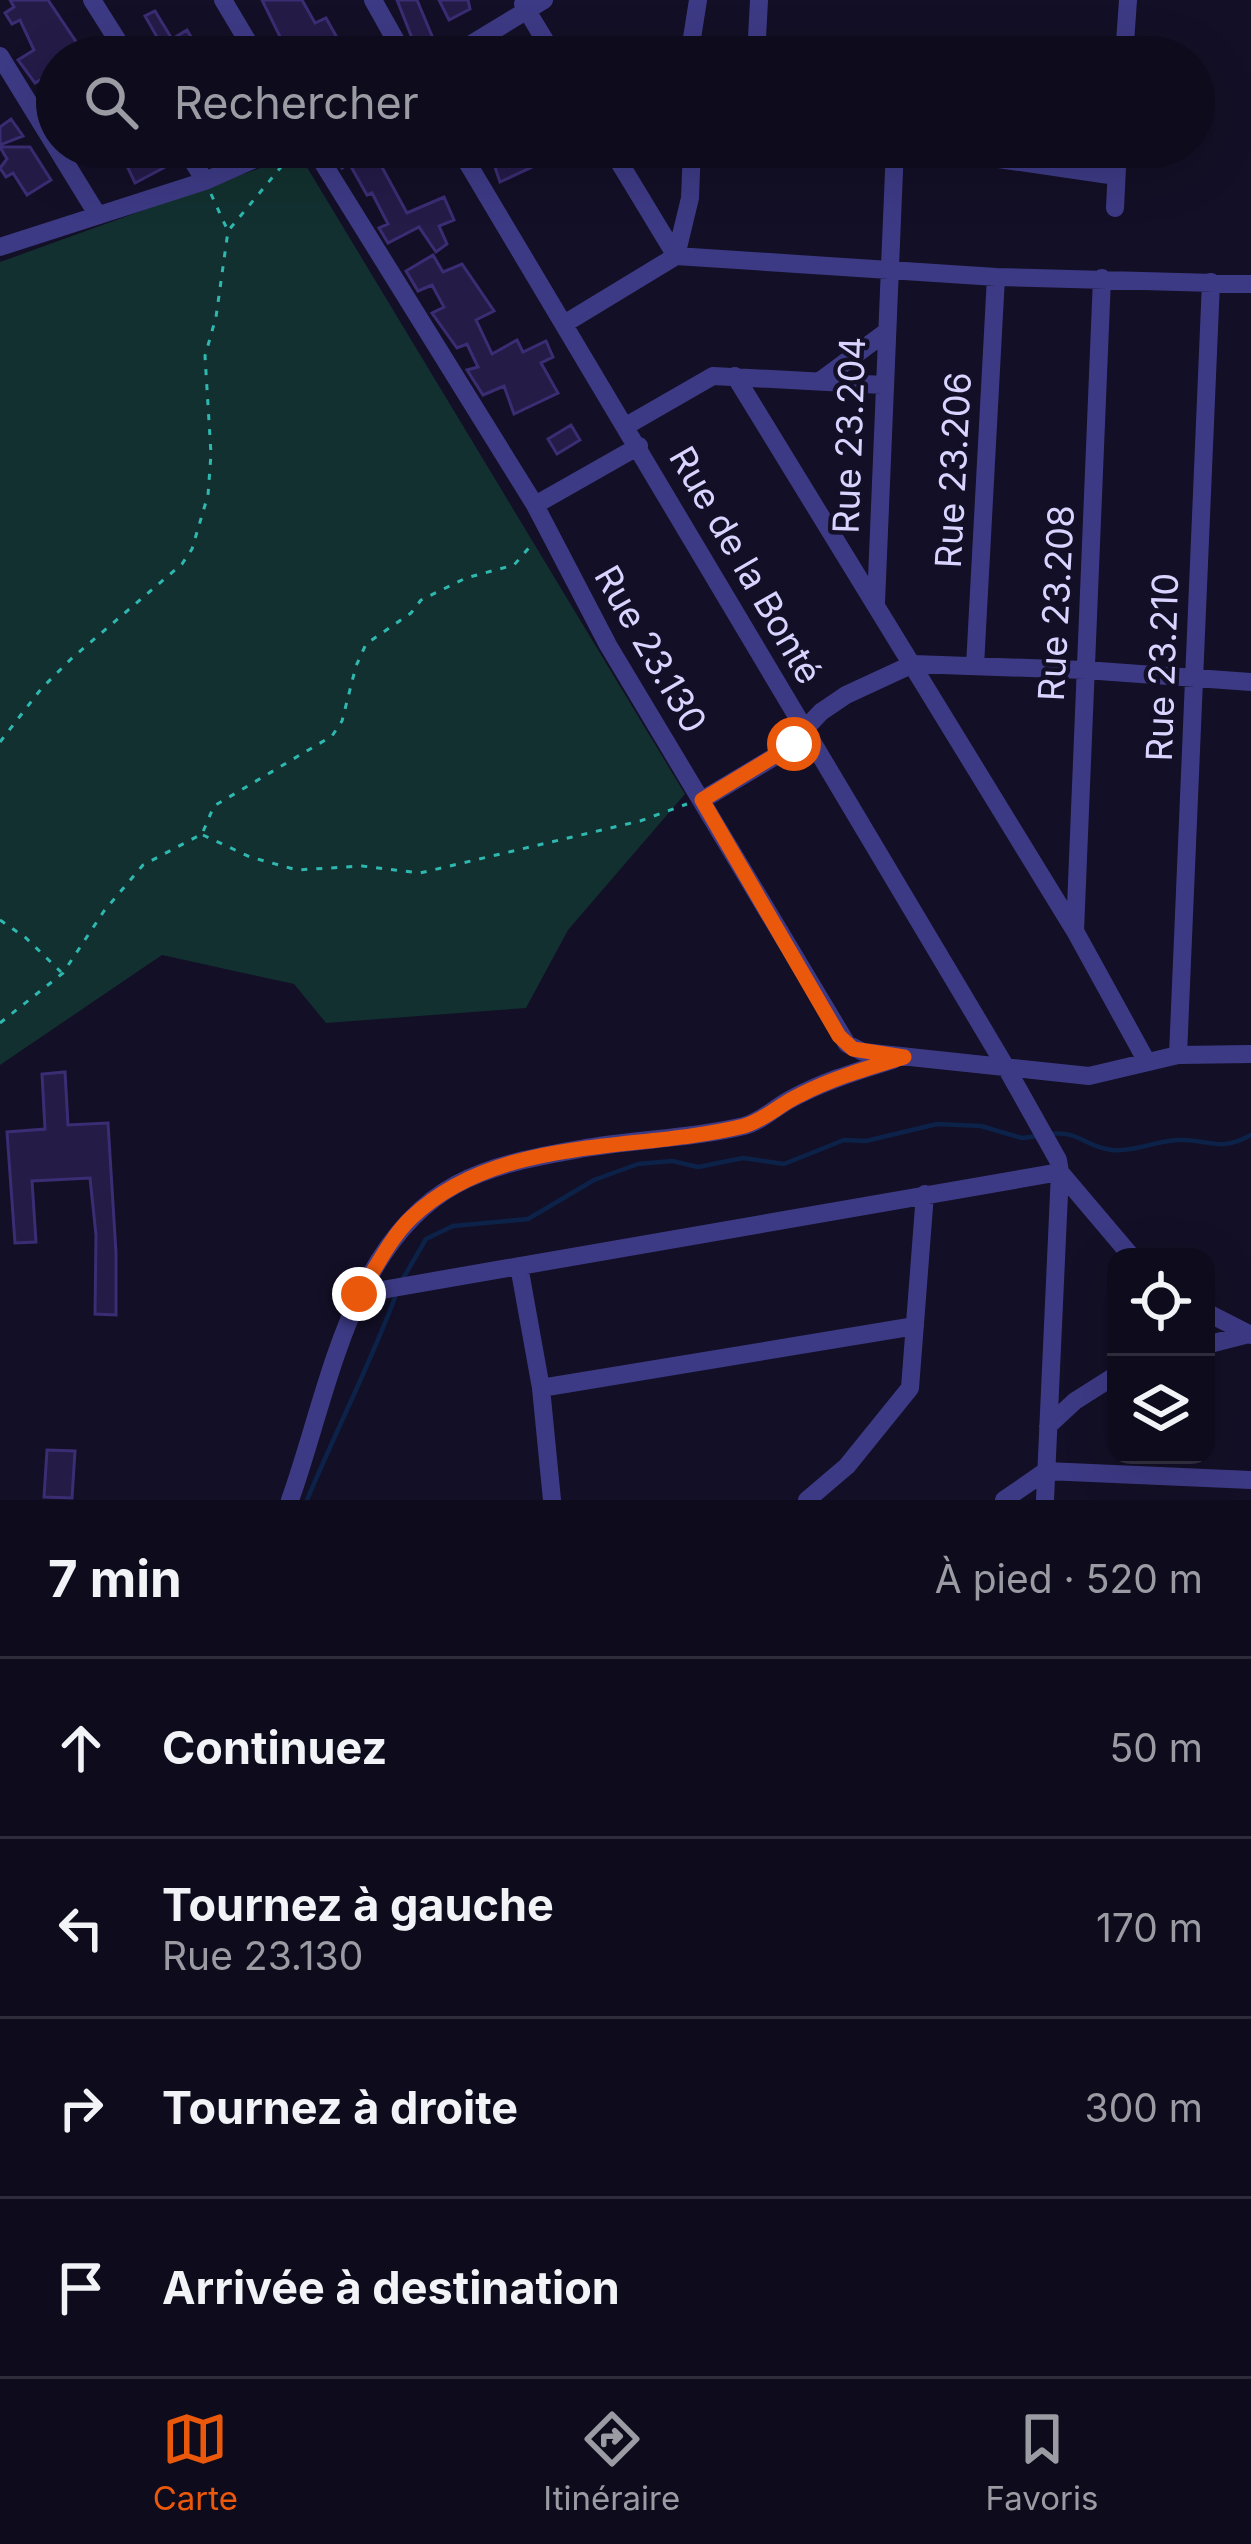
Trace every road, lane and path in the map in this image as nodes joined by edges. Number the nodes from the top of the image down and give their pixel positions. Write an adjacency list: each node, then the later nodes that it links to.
1 (92, 0): 8 (street)
2 (223, 0): 9 (street)
3 (373, 0): 10 (street)
4 (698, 0): 13 (street)
5 (759, 0): 14 (street)
6 (1128, 0): 15 (street)
7 (531, 3): 11 (street); 12 (street)
8 (115, 36)
9 (244, 36)
10 (393, 36)
11 (482, 36)
12 (546, 36)
13 (692, 36)
14 (757, 36)
15 (1125, 36)
16 (0, 56): 17 (street)
17 (36, 115)
18 (69, 168): 32 (street)
19 (197, 168): 30 (street)
20 (245, 168): 30 (street)
21 (274, 168): 33 (path)
22 (326, 168): 48 (street, Rue 23.130)
23 (471, 168): 41 (street, Rue de la Bonté)
24 (623, 168): 35 (street)
25 (692, 168): 35 (street)
26 (894, 168): 36 (street, Rue 23.204)
27 (1061, 168): 29 (street)
28 (1117, 168): 29 (street)
29 (1116, 176): 31 (street)
30 (205, 182): 32 (street); 33 (path)
31 (1115, 208)
32 (97, 214): 34 (street)
33 (228, 231): 57 (path)
34 (0, 247)
35 (676, 256): 36 (street); 41 (street)
36 (890, 270): 37 (street); 42 (street, Rue 23.204)
37 (996, 277): 38 (street); 52 (street, Rue 23.206)
38 (1102, 278): 39 (street); 53 (street, Rue 23.208)
39 (1210, 282): 40 (street); 54 (street, Rue 23.210)
40 (1251, 284)
41 (564, 324): 46 (street, Rue de la Bonté)
42 (886, 332): 44 (street); 45 (street, Rue 23.204)
43 (735, 376): 44 (street); 46 (street); 50 (street)
44 (820, 381): 45 (street)
45 (883, 385): 50 (street, Rue 23.204)
46 (626, 427): 47 (street, Rue de la Bonté)
47 (639, 446): 48 (street); 56 (street, Rue de la Bonté)
48 (535, 505): 49 (street, Rue 23.130)
49 (545, 526): 58 (street, Rue 23.130); 59 (path)
50 (876, 603): 51 (street)
51 (913, 664): 52 (street); 56 (street); 61 (street)
52 (975, 666): 53 (street)
53 (1085, 670): 54 (street); 61 (street, Rue 23.208)
54 (1195, 679): 55 (street); 64 (street, Rue 23.210)
55 (1251, 682)
56 (805, 732): 58 (street); 68 (street, Rue de la Bonté)
57 (0, 742)
58 (702, 800): 59 (path); 66 (street, Rue 23.130)
59 (202, 834): 62 (path)
60 (0, 920): 62 (path)
61 (1075, 932): 67 (street)
62 (63, 973): 63 (path)
63 (0, 1023)
64 (1178, 1054): 65 (street, Rue 23.130); 67 (street, Rue 23.130)
65 (1251, 1054)
66 (904, 1057): 68 (street, Rue 23.130); 73 (street)
67 (1147, 1062): 68 (street, Rue 23.130)
68 (1007, 1069): 69 (street, Rue de la Bonté)
69 (1059, 1166): 70 (street); 71 (street, Rue de la Bonté); 80 (street)
70 (925, 1194): 72 (street); 75 (street)
71 (1125, 1248)
72 (519, 1266): 73 (street); 79 (street)
73 (367, 1292): 84 (street)
74 (1215, 1317): 76 (street)
75 (915, 1326): 79 (street); 86 (street)
76 (1250, 1335): 77 (street)
77 (1215, 1344)
78 (1107, 1381): 80 (street)
79 (542, 1388): 85 (street)
80 (1048, 1426): 81 (street)
81 (1046, 1472): 82 (street); 87 (street); 88 (street)
82 (1169, 1477): 83 (street); 89 (street)
83 (1251, 1480)
84 (290, 1500)
85 (552, 1500)
86 (807, 1500)
87 (1004, 1500)
88 (1045, 1500)
89 (1169, 1500)

